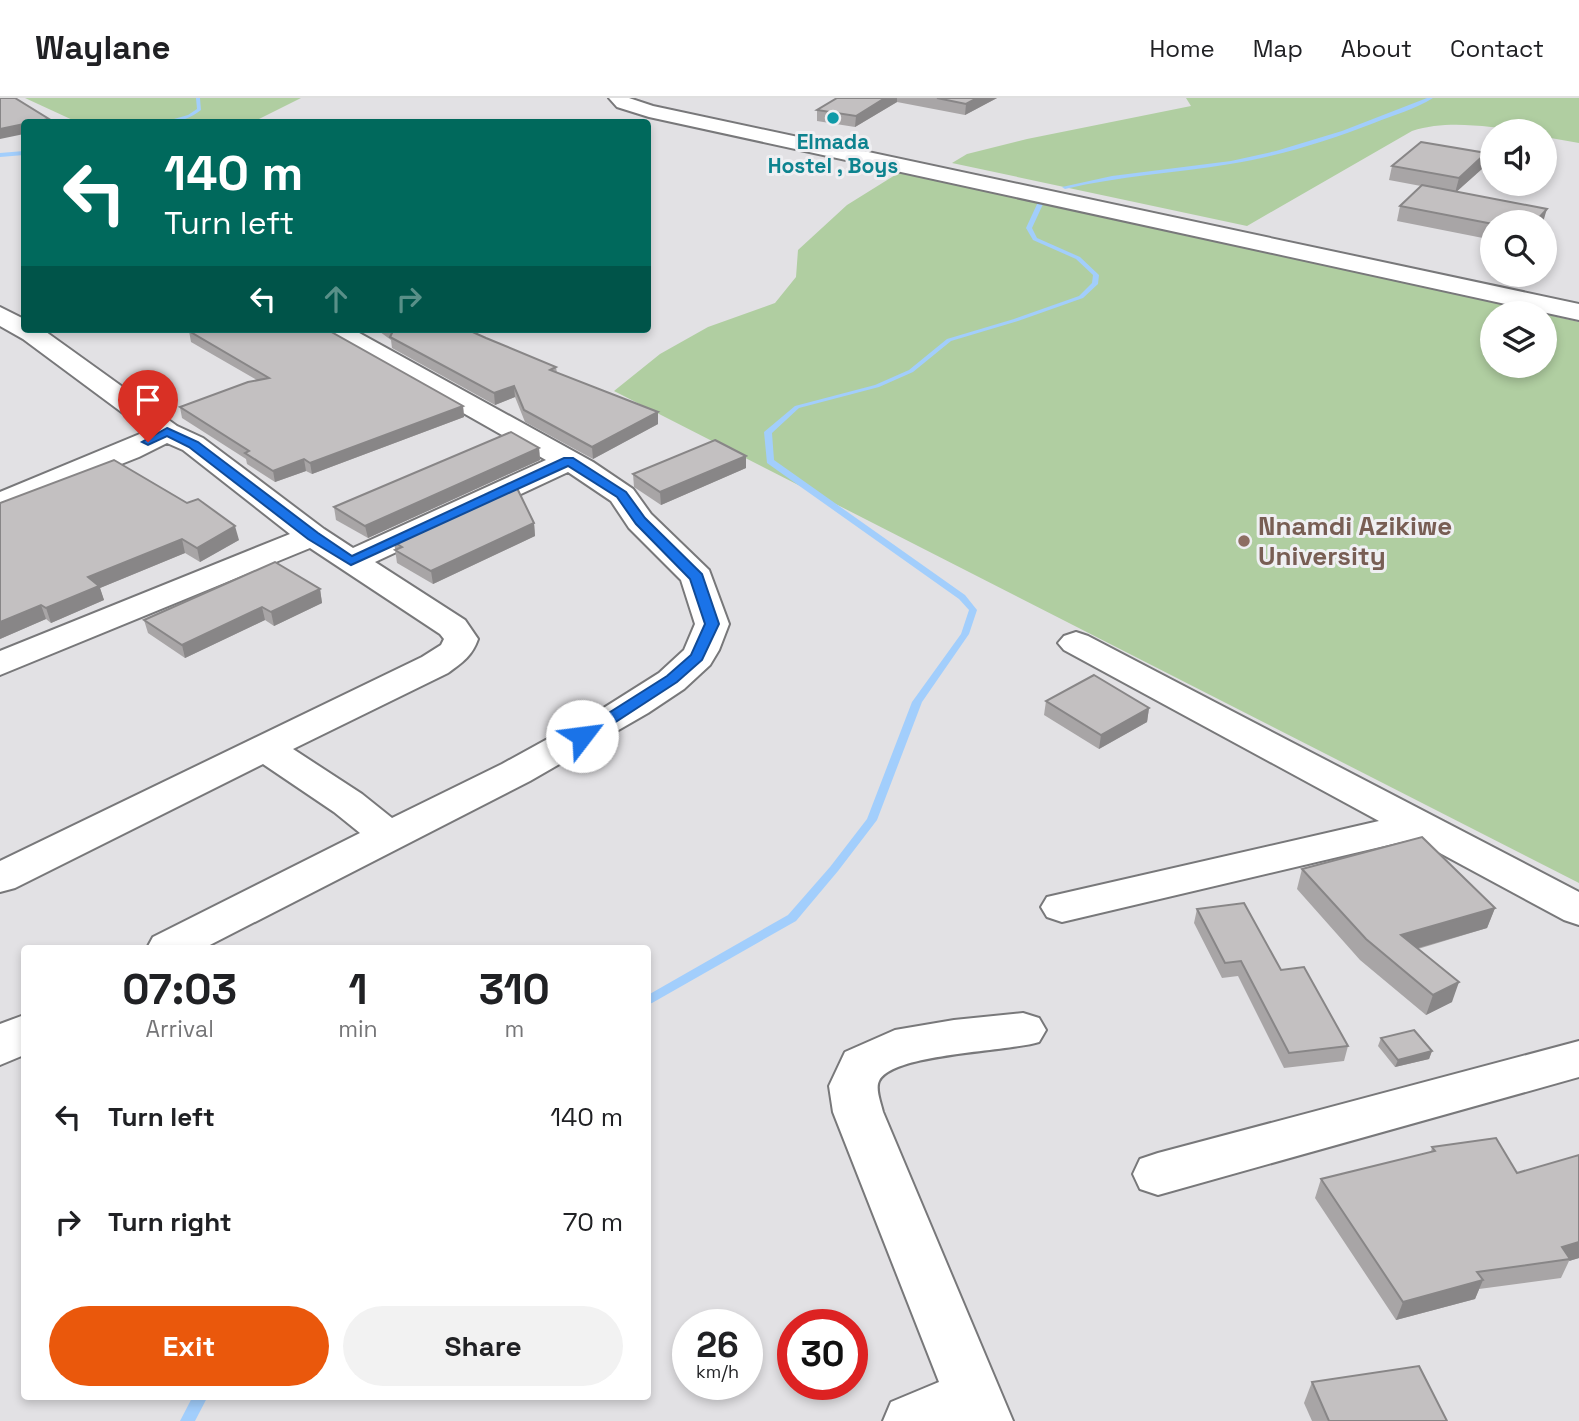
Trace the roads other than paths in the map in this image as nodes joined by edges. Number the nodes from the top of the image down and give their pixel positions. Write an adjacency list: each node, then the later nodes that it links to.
1 (618, 98): 2 (street)
2 (1579, 312)
3 (0, 315): 4 (street)
4 (21, 327)
5 (30, 333): 7 (street)
6 (340, 333): 8 (street)
7 (167, 432): 9 (street); 10 (street)
8 (568, 461): 11 (street); 16 (street)
9 (0, 503)
10 (313, 536): 11 (street); 13 (street)
11 (351, 561): 14 (street)
12 (1076, 643): 15 (street)
13 (0, 664)
14 (265, 748): 16 (street); 17 (street)
15 (1419, 825): 18 (street); 19 (street)
16 (388, 835): 20 (street)
17 (0, 878)
18 (1062, 907)
19 (1579, 910)
20 (174, 945)
21 (1023, 1030): 26 (street)
22 (21, 1034): 23 (street)
23 (0, 1047)
24 (1579, 1059): 25 (street)
25 (1158, 1174)
26 (978, 1408): 27 (street)
27 (912, 1421)

